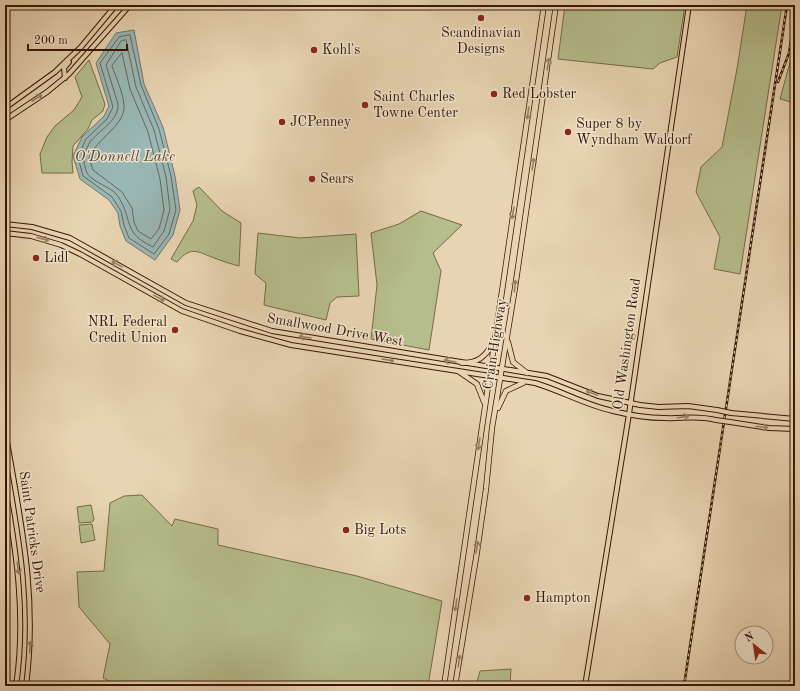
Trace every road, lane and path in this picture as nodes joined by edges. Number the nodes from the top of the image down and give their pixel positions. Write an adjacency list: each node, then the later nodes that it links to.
1 (116, 5): 6 (main road)
2 (130, 5): 7 (main road)
3 (544, 5): 13 (highway, Crain Highway, one-way to 13)
4 (556, 5): 12 (highway, Crain Highway, one-way to 4)
5 (689, 5): 22 (main road, Old Washington Road)
6 (81, 47): 7 (main road); 8 (main road)
7 (65, 78): 9 (main road, one-way to 7)
8 (5, 108)
9 (5, 120)
10 (5, 224): 14 (main road, Smallwood Drive West, one-way to 10)
11 (5, 233): 17 (main road, Smallwood Drive West, one-way to 17)
12 (507, 338): 16 (highway, Crain Highway); 18 (highway)
13 (494, 342): 14 (highway); 15 (highway, Crain Highway)
14 (462, 363): 15 (main road, Smallwood Drive West)
15 (490, 368): 16 (main road, Smallwood Drive West); 19 (highway, Crain Highway)
16 (502, 369): 18 (main road, Smallwood Drive West); 20 (highway, Crain Highway)
17 (458, 371): 19 (main road, Smallwood Drive West); 23 (highway)
18 (527, 373): 22 (main road, Smallwood Drive West, one-way to 18)
19 (489, 377): 20 (main road, Smallwood Drive West); 23 (highway, Crain Highway)
20 (501, 379): 21 (main road, Smallwood Drive West); 25 (highway, Crain Highway)
21 (522, 383): 24 (main road, Smallwood Drive West); 25 (highway)
22 (630, 403): 24 (main road, Old Washington Road); 26 (main road, Smallwood Drive West, bridge)
23 (485, 405): 32 (highway, Crain Highway, one-way to 32)
24 (629, 414): 27 (main road, Smallwood Drive West, one-way to 27, bridge); 34 (main road, Old Washington Road)
25 (494, 419): 33 (highway, Crain Highway, one-way to 25)
26 (795, 419)
27 (795, 429)
28 (5, 430): 31 (main road, Saint Patricks Drive, one-way to 28)
29 (5, 488): 30 (main road, Saint Patricks Drive, one-way to 30)
30 (16, 686)
31 (26, 686)
32 (444, 686)
33 (455, 686)
34 (585, 686)

